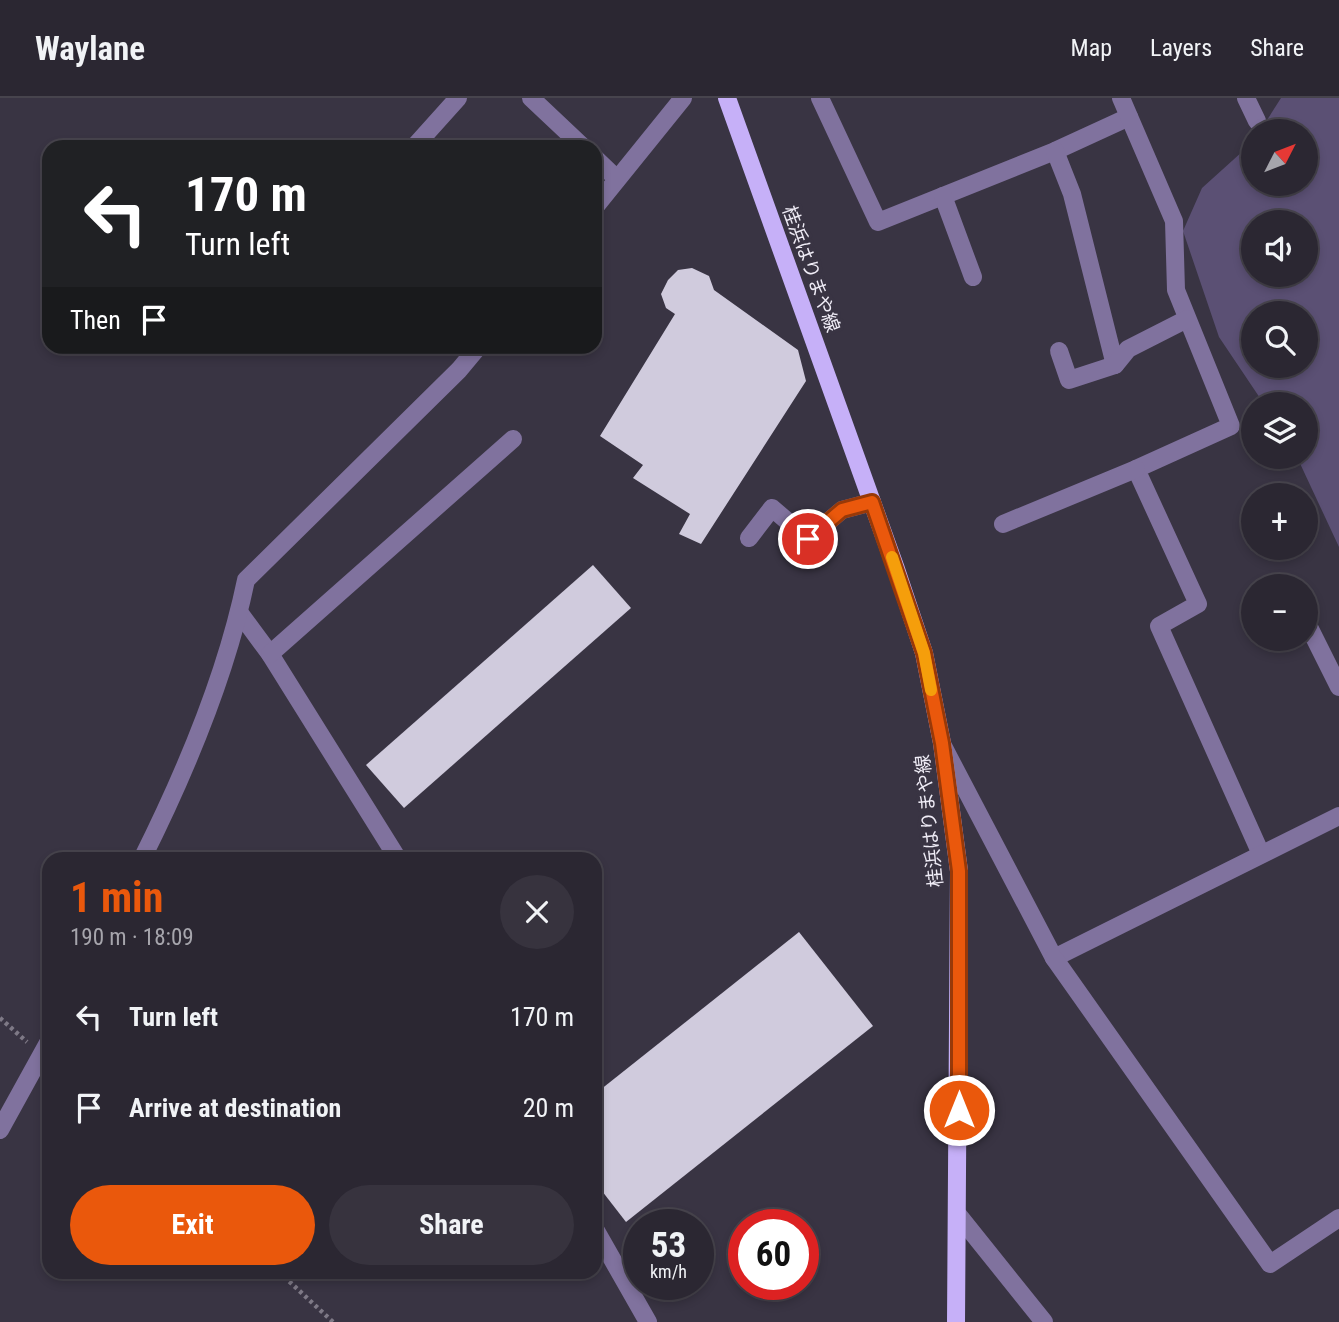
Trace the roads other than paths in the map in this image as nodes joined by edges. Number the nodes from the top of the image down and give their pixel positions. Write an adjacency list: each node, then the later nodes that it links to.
1 (458, 98): 10 (street)
2 (531, 98): 11 (street)
3 (683, 98): 14 (street)
4 (727, 98): 24 (main road, 桂浜はりまや線)
5 (820, 98): 15 (street)
6 (1121, 98): 8 (street)
7 (1246, 98): 9 (street)
8 (1129, 117): 12 (street); 18 (street)
9 (1256, 119)
10 (420, 140)
11 (576, 140)
12 (1055, 151): 15 (street); 21 (street)
13 (602, 165): 14 (street)
14 (617, 179): 16 (street)
15 (943, 196): 17 (street)
16 (602, 197)
17 (973, 277)
18 (1187, 319): 21 (street); 23 (street)
19 (1059, 351): 21 (street)
20 (472, 354): 27 (street)
21 (1115, 365)
22 (513, 439): 29 (street)
23 (1136, 469): 25 (street); 35 (street)
24 (872, 502): 26 (street); 31 (main road, 桂浜はりまや線)
25 (1003, 524)
26 (749, 538)
27 (239, 611): 29 (street); 33 (street)
28 (1318, 645): 30 (street)
29 (270, 654): 34 (street)
30 (1339, 687)
31 (942, 743): 36 (street); 39 (main road, 桂浜はりまや線)
32 (1339, 816): 35 (street)
33 (145, 852)
34 (394, 852)
35 (1261, 854): 36 (street)
36 (1054, 958): 40 (street)
37 (42, 1053): 38 (street)
38 (0, 1130)
39 (958, 1216): 43 (main road, 桂浜はりまや線); 44 (street)
40 (1339, 1218)
41 (602, 1241): 42 (street)
42 (648, 1322)
43 (956, 1322)
44 (1044, 1322)

